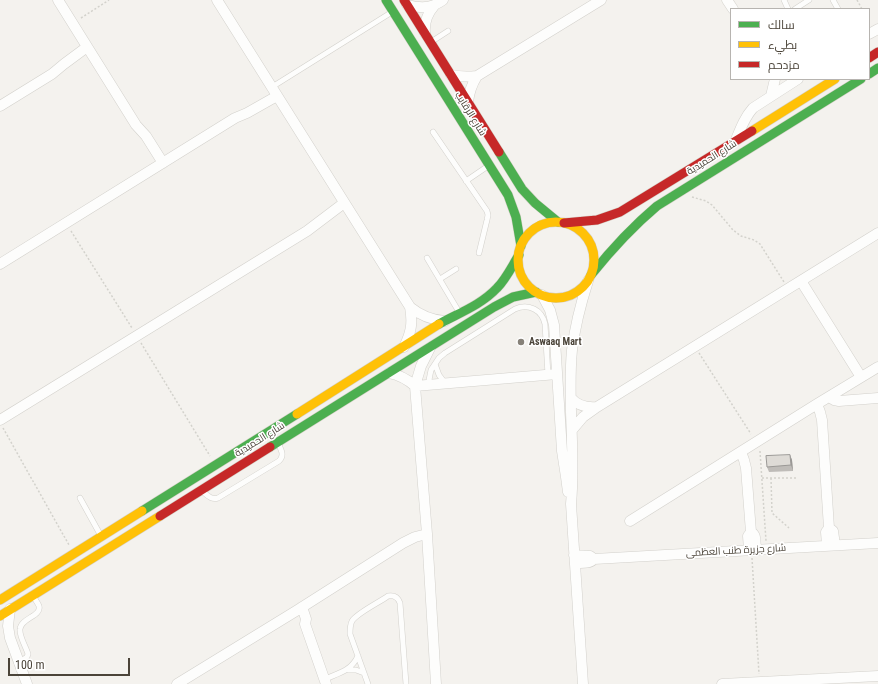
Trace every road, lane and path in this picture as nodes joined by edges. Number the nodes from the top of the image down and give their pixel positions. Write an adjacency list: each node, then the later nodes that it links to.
1 (58, 0): 12 (street)
2 (110, 0): 12 (path)
3 (217, 0): 22 (street)
4 (386, 0): 11 (street, شارع الرقايب)
5 (443, 0): 9 (street)
6 (809, 0): 10 (lane)
7 (405, 2): 9 (street); 14 (street, شارع الرقايب)
8 (594, 2): 17 (street)
9 (434, 6): 14 (street)
10 (797, 8)
11 (393, 12): 22 (lane); 29 (street, شارع الرقايب)
12 (73, 23): 15 (street)
13 (448, 31): 14 (lane)
14 (428, 39): 16 (street, شارع الرقايب)
15 (89, 50): 25 (street); 28 (street)
16 (450, 75): 17 (street); 24 (street, شارع الرقايب)
17 (478, 76): 24 (street)
18 (775, 80): 23 (street)
19 (792, 80): 23 (street)
20 (833, 80): 27 (street, شارع الحميدية)
21 (859, 80): 31 (street, شارع الحميدية)
22 (274, 91): 28 (street); 32 (street)
23 (772, 96): 27 (street)
24 (468, 102): 33 (street, شارع الرقايب)
25 (0, 106)
26 (433, 132): 30 (lane)
27 (735, 142): 33 (street, شارع الحميدية)
28 (161, 164): 38 (street)
29 (489, 165): 30 (lane); 35 (street, شارع الرقايب)
30 (466, 181): 36 (lane)
31 (684, 188): 40 (street, شارع الحميدية); 43 (path)
32 (346, 206): 45 (street); 66 (street)
33 (561, 222): 35 (street); 40 (street)
34 (878, 233): 42 (street)
35 (520, 251): 44 (street); 46 (street, شارع الحميدية)
36 (479, 253)
37 (427, 258): 41 (lane)
38 (0, 264)
39 (456, 269): 41 (lane)
40 (590, 278): 44 (street); 62 (street)
41 (440, 279): 46 (lane)
42 (801, 281): 43 (street); 57 (street)
43 (788, 289): 50 (street)
44 (539, 294): 47 (street, شارع الحميدية); 56 (street)
45 (410, 307): 48 (street); 51 (street)
46 (460, 313): 48 (street, شارع الحميدية)
47 (476, 319): 49 (street); 52 (street, شارع الحميدية)
48 (445, 321): 51 (street, شارع الحميدية)
49 (470, 337): 53 (lane); 56 (lane)
50 (695, 346): 65 (street); 70 (path)
51 (403, 348): 81 (street, شارع الحميدية)
52 (430, 348): 55 (street, شارع الحميدية); 60 (street)
53 (435, 364): 58 (lane); 59 (lane)
54 (878, 367): 57 (street)
55 (389, 373): 60 (street); 69 (street, شارع الحميدية)
56 (552, 374): 58 (street); 77 (street)
57 (861, 377): 61 (street)
58 (446, 384): 59 (street)
59 (428, 385): 60 (street)
60 (416, 386): 80 (street)
61 (829, 396): 63 (street); 64 (street)
62 (571, 398): 65 (street); 68 (street)
63 (878, 398)
64 (817, 404): 70 (street); 83 (street)
65 (597, 407): 68 (street)
66 (0, 420)
67 (0, 423): 86 (path)
68 (572, 430): 77 (street)
69 (278, 442): 75 (street, شارع الحميدية); 75 (lane)
70 (758, 442): 71 (street); 72 (path)
71 (741, 452): 78 (street); 85 (street)
72 (762, 478): 73 (path); 84 (path)
73 (771, 478): 74 (path); 79 (path)
74 (797, 478)
75 (201, 490): 88 (street, شارع الحميدية)
76 (80, 498): 81 (lane)
77 (571, 504): 87 (street)
78 (630, 522)
79 (789, 528)
80 (427, 534): 91 (street); 106 (street)
81 (102, 537): 86 (street, شارع الحميدية)
82 (878, 543): 83 (street, شارع جزيرة طنب العظمى)
83 (831, 545): 84 (street, شارع جزيرة طنب العظمى)
84 (767, 549): 85 (street, شارع جزيرة طنب العظمى)
85 (752, 550): 87 (street, شارع جزيرة طنب العظمى); 101 (path)
86 (74, 554): 89 (street, شارع الحميدية)
87 (575, 559): 107 (street)
88 (32, 596): 90 (street, شارع الحميدية); 96 (lane)
89 (0, 600)
90 (10, 609): 92 (street, شارع الحميدية); 94 (street)
91 (299, 609): 100 (street); 103 (street)
92 (0, 616)
93 (0, 631): 94 (street)
94 (10, 638): 96 (street)
95 (358, 656): 97 (lane); 98 (lane); 105 (lane)
96 (19, 662): 102 (street)
97 (348, 670): 98 (lane); 100 (lane)
98 (364, 673): 104 (lane)
99 (878, 676): 101 (street)
100 (326, 682)
101 (759, 682): 108 (street)
102 (28, 684)
103 (177, 684)
104 (368, 684)
105 (406, 684)
106 (436, 684)
107 (583, 684)
108 (722, 684)

